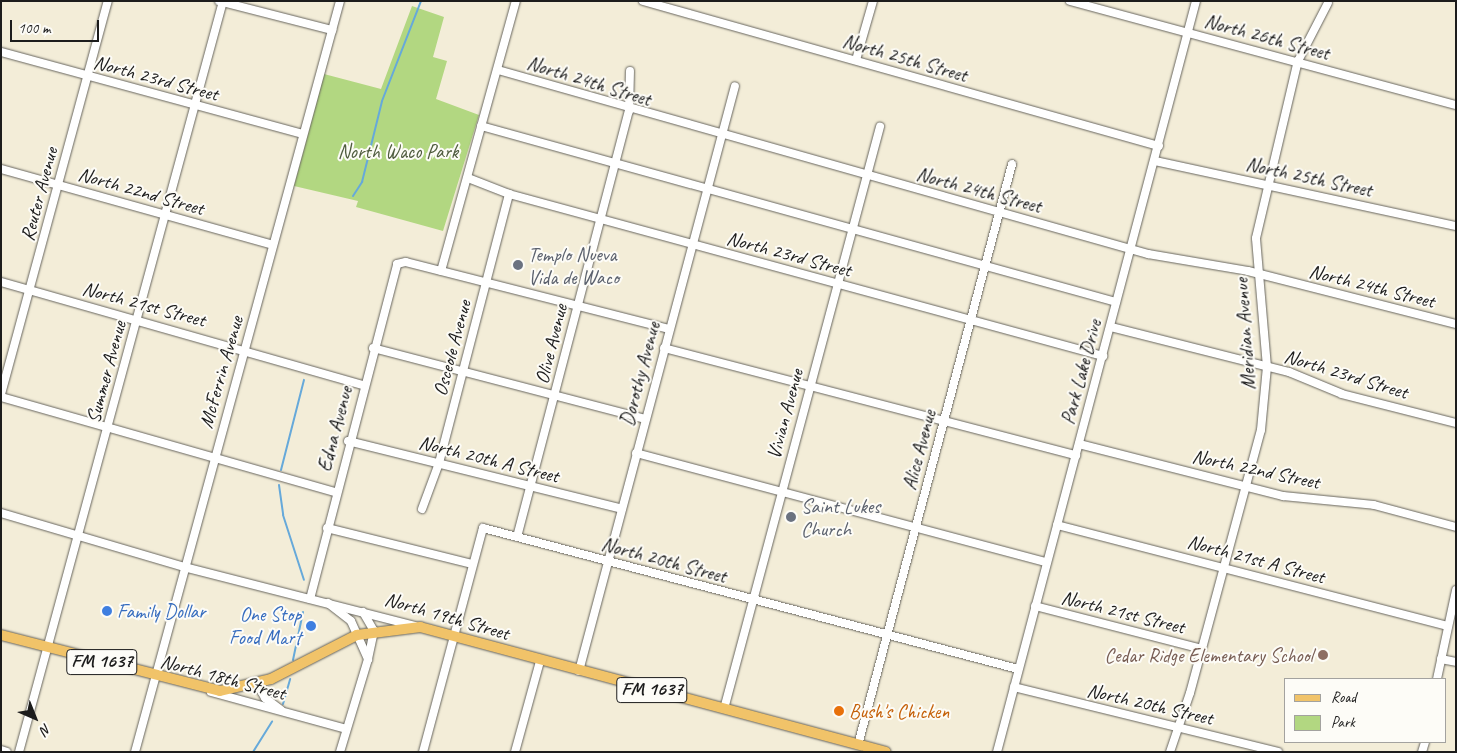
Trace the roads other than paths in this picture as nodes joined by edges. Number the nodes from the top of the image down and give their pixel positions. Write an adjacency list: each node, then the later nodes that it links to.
1 (108, 1): 17 (street, Reuter Avenue)
2 (340, 1): 10 (street, McFerrin Avenue)
3 (516, 1): 15 (street)
4 (643, 1): 13 (street, North 25th Street)
5 (873, 1): 13 (street)
6 (1196, 1): 11 (street, Park Lake Drive)
7 (222, 2): 10 (street); 20 (street, Summer Avenue)
8 (1075, 2): 11 (street, North 26th Street)
9 (1328, 3): 14 (street, Meridian Avenue)
10 (332, 30): 24 (street, McFerrin Avenue)
11 (1189, 33): 14 (street, North 26th Street); 26 (street, Park Lake Drive)
12 (1, 52): 17 (street, North 23rd Street)
13 (856, 60): 26 (street, North 25th Street)
14 (1298, 61): 19 (street, North 26th Street); 34 (street, Meridian Avenue)
15 (498, 70): 21 (street, North 24th Street); 22 (street)
16 (630, 71): 21 (street, Olive Avenue)
17 (88, 76): 20 (street, North 23rd Street); 33 (street, Reuter Avenue)
18 (735, 86): 25 (street, Dorothy Avenue)
19 (1456, 105)
20 (196, 106): 24 (street, North 23rd Street); 38 (street, Summer Avenue)
21 (629, 111): 25 (street, North 24th Street); 28 (street, Olive Avenue)
22 (481, 126): 28 (street); 32 (street)
23 (880, 127): 31 (street, Vivian Avenue)
24 (303, 134): 43 (street, McFerrin Avenue)
25 (721, 136): 31 (street, North 24th Street); 35 (street, Dorothy Avenue)
26 (1159, 146): 27 (street, Park Lake Drive)
27 (1155, 161): 34 (street, North 25th Street); 44 (street, Park Lake Drive)
28 (615, 163): 35 (street); 39 (street, Olive Avenue)
29 (1012, 164): 37 (street, Alice Avenue)
30 (1, 169): 33 (street, North 22nd Street)
31 (867, 176): 37 (street, North 24th Street); 41 (street, Vivian Avenue)
32 (468, 178): 36 (street, North 23rd Street); 46 (street)
33 (59, 185): 38 (street, North 22nd Street); 51 (street, Reuter Avenue)
34 (1268, 185): 40 (street, North 25th Street); 47 (street, Meridian Avenue)
35 (708, 188): 41 (street); 42 (street, Dorothy Avenue)
36 (509, 194): 39 (street, North 23rd Street); 49 (street, Osceole Avenue)
37 (999, 213): 44 (street, North 24th Street); 45 (street, Alice Avenue)
38 (165, 214): 43 (street, North 22nd Street); 54 (street, Summer Avenue)
39 (600, 219): 42 (street, North 23rd Street); 53 (street, Olive Avenue)
40 (1456, 226)
41 (852, 228): 45 (street); 50 (street, Vivian Avenue)
42 (692, 244): 50 (street, North 23rd Street); 58 (street, Dorothy Avenue)
43 (273, 245): 61 (street, McFerrin Avenue)
44 (1130, 248): 47 (street, North 24th Street); 52 (street, Park Lake Drive)
45 (986, 265): 52 (street); 55 (street, Alice Avenue)
46 (441, 271): 49 (street); 59 (street, Edna Avenue)
47 (1256, 273): 56 (street, North 24th Street); 63 (street, Meridian Avenue)
48 (1, 282): 51 (street, North 21st Street)
49 (486, 282): 53 (street); 64 (street, Osceole Avenue)
50 (837, 284): 55 (street, North 23rd Street); 66 (street, Vivian Avenue)
51 (30, 290): 54 (street, North 21st Street); 67 (street, Reuter Avenue)
52 (1116, 302): 57 (street, Park Lake Drive)
53 (578, 305): 58 (street); 68 (street, Olive Avenue)
54 (137, 320): 61 (street, North 21st Street); 72 (street, Summer Avenue)
55 (971, 320): 62 (street, North 23rd Street); 70 (street, Alice Avenue)
56 (1456, 324)
57 (1111, 327): 62 (street, Park Lake Drive); 63 (street, North 23rd Street)
58 (669, 329): 60 (street, Dorothy Avenue)
59 (373, 348): 64 (street); 65 (street, Edna Avenue)
60 (664, 348): 66 (street); 69 (street, Dorothy Avenue)
61 (244, 349): 65 (street, North 21st Street); 77 (street, McFerrin Avenue)
62 (1103, 356): 74 (street, Park Lake Drive)
63 (1267, 367): 71 (street, North 23rd Street); 79 (street, Meridian Avenue)
64 (462, 372): 68 (street); 78 (street, Osceole Avenue)
65 (363, 385): 73 (street, Edna Avenue)
66 (810, 385): 70 (street); 82 (street, Vivian Avenue)
67 (1, 396): 72 (street)
68 (554, 397): 69 (street); 80 (street, Olive Avenue)
69 (645, 419): 75 (street, Dorothy Avenue)
70 (944, 421): 76 (street); 89 (street, Alice Avenue)
71 (1456, 423)
72 (108, 425): 77 (street); 90 (street, Summer Avenue)
73 (348, 441): 78 (street, North 20th A Street); 81 (street, Edna Avenue)
74 (1079, 444): 76 (street, Park Lake Drive); 79 (street, North 22nd Street)
75 (636, 453): 82 (street, North 21st Street); 84 (street, Dorothy Avenue)
76 (1076, 455): 86 (street, Park Lake Drive)
77 (213, 459): 81 (street); 95 (street, McFerrin Avenue)
78 (439, 463): 80 (street, North 20th A Street); 83 (street, Osceole Avenue)
79 (1247, 486): 87 (street, North 22nd Street); 96 (street, Meridian Avenue)
80 (531, 487): 84 (street, North 20th A Street); 91 (street, Olive Avenue)
81 (335, 492): 88 (street, Edna Avenue)
82 (782, 492): 89 (street, North 21st Street); 99 (street, Vivian Avenue)
83 (422, 508)
84 (622, 509): 92 (street, Dorothy Avenue)
85 (1, 513): 90 (street, North 19th Street)
86 (1058, 525): 93 (street, Park Lake Drive); 96 (street, North 21st A Street)
87 (1456, 527)
88 (327, 528): 94 (street); 98 (street, Edna Avenue)
89 (915, 528): 93 (street, North 21st Street); 106 (street, Alice Avenue)
90 (80, 534): 95 (street, North 19th Street); 110 (street, Summer Avenue)
91 (517, 537): 92 (street, North 20th Street); 94 (street, North 20th Street)
92 (608, 562): 99 (street, North 20th Street); 117 (street, Dorothy Avenue)
93 (1047, 562): 101 (street, Park Lake Drive)
94 (473, 564): 109 (street)
95 (184, 567): 98 (street, North 19th Street); 118 (street, McFerrin Avenue)
96 (1225, 567): 103 (street, North 21st A Street); 111 (street, Meridian Avenue)
97 (1456, 590): 103 (street)
98 (310, 599): 100 (street, North 19th Street)
99 (752, 600): 106 (street, North 20th Street); 123 (street, Vivian Avenue)
100 (328, 603): 102 (street, North 19th Street); 108 (street)
101 (1036, 606): 111 (street, North 21st Street); 116 (street, Park Lake Drive)
102 (359, 610): 104 (street, North 19th Street); 105 (street)
103 (1447, 626): 113 (street)
104 (420, 627): 105 (main road, FM 1637); 109 (main road, North 19th Street / FM 1637)
105 (374, 631): 108 (main road, FM 1637); 112 (street)
106 (886, 634): 116 (street, North 20th Street); 127 (street, Alice Avenue)
107 (1, 635): 110 (main road, North 18th Street / FM 1637)
108 (357, 635): 112 (street); 120 (main road, FM 1637)
109 (453, 638): 114 (main road, North 19th Street / FM 1637); 133 (street)
110 (48, 648): 118 (main road, North 18th Street / FM 1637); 130 (street, Summer Avenue)
111 (1202, 649): 126 (street, Meridian Avenue)
112 (368, 659): 125 (street)
113 (1441, 659): 115 (street); 119 (street)
114 (540, 660): 117 (main road, North 19th Street / FM 1637); 134 (street)
115 (1456, 662)
116 (1018, 669): 121 (street, Park Lake Drive)
117 (579, 671): 123 (main road, North 19th Street / FM 1637)
118 (154, 677): 122 (main road, North 18th Street / FM 1637); 131 (street, McFerrin Avenue)
119 (1437, 678)
120 (257, 684): 122 (main road, FM 1637); 124 (street, North 18th Street)
121 (1014, 687): 126 (street, North 20th Street); 136 (street, Park Lake Drive)
122 (202, 689): 124 (street, North 18th Street)
123 (724, 709): 127 (main road, North 19th Street / FM 1637)
124 (292, 714): 125 (street, North 18th Street)
125 (346, 729): 132 (street)
126 (1178, 729): 137 (street, Meridian Avenue); 138 (street, North 20th Street)
127 (858, 745): 135 (main road, North 19th Street / FM 1637)
128 (1, 750): 129 (street)
129 (7, 752)
130 (19, 752)
131 (135, 752)
132 (340, 752)
133 (423, 752)
134 (516, 752)
135 (885, 752)
136 (997, 752)
137 (1170, 752)
138 (1278, 752)

